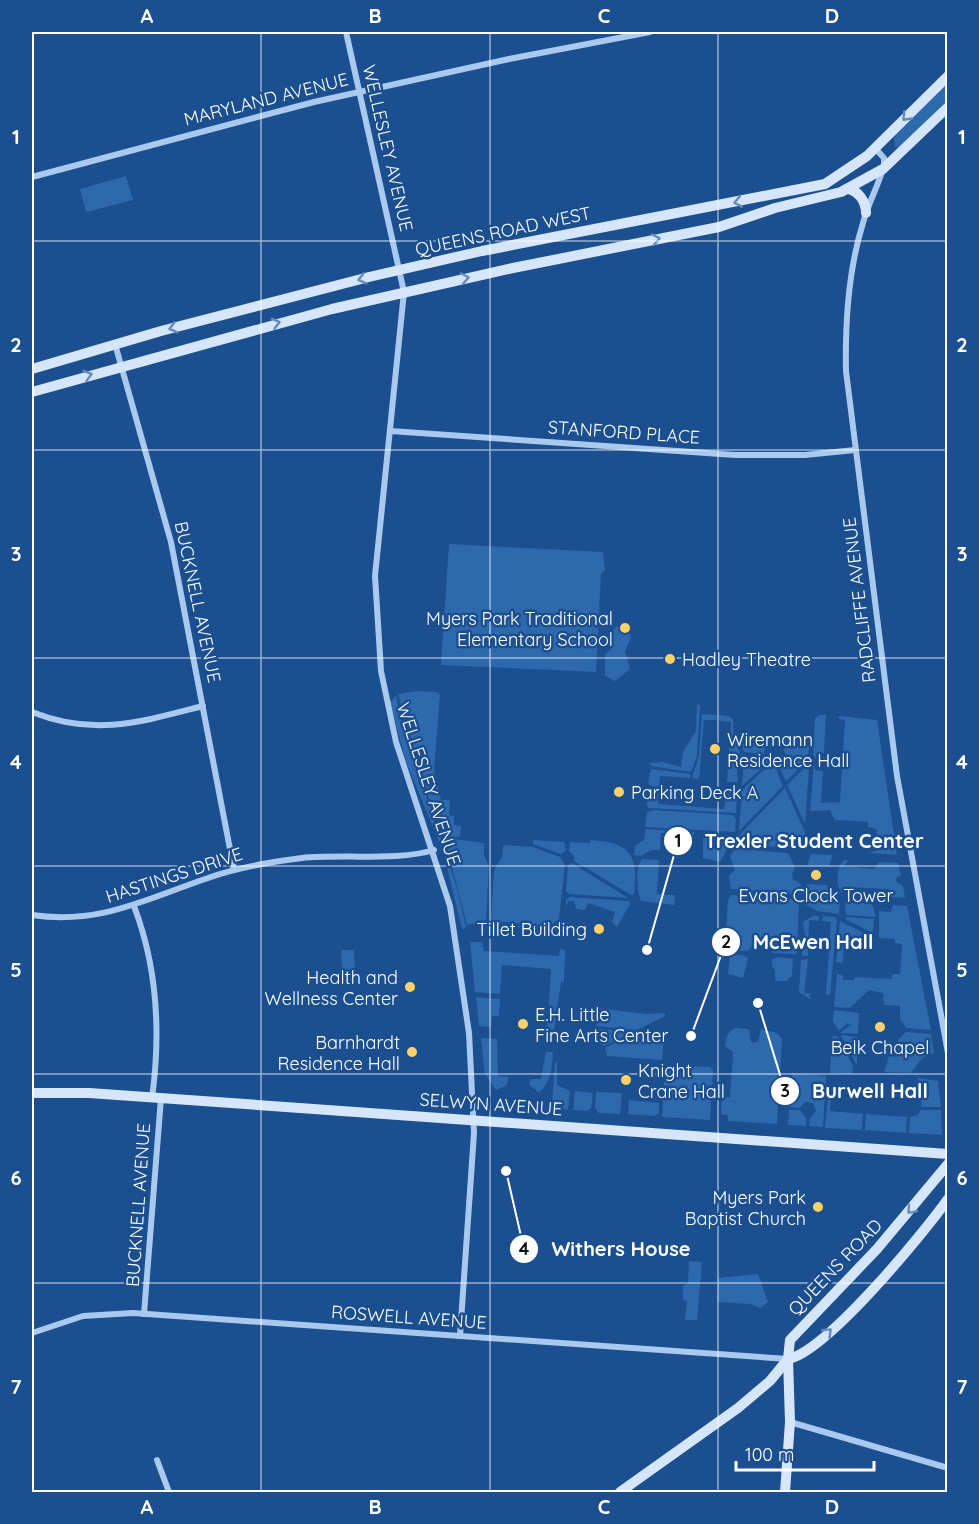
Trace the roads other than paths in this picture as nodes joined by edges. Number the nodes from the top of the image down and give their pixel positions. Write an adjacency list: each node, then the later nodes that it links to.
1 (346, 32): 4 (street, WELLESLEY AVENUE)
2 (650, 32): 4 (street, MARYLAND AVENUE)
3 (948, 76): 6 (street, QUEENS ROAD WEST, one-way to 6)
4 (360, 92): 8 (street, MARYLAND AVENUE); 11 (street, WELLESLEY AVENUE)
5 (948, 107): 7 (street)
6 (875, 148): 7 (street); 11 (street, QUEENS ROAD WEST, one-way to 11)
7 (884, 169): 9 (street); 10 (street, RADCLIFFE AVENUE)
8 (32, 177)
9 (848, 189): 10 (street); 12 (street, one-way to 9)
10 (866, 213): 18 (street, RADCLIFFE AVENUE)
11 (401, 270): 12 (street, WELLESLEY AVENUE); 13 (street, QUEENS ROAD WEST, one-way to 13)
12 (404, 292): 14 (street, one-way to 12); 17 (street, WELLESLEY AVENUE)
13 (115, 344): 14 (street, BUCKNELL AVENUE); 15 (street, QUEENS ROAD WEST)
14 (121, 365): 16 (street, one-way to 14); 19 (street, BUCKNELL AVENUE)
15 (32, 369)
16 (32, 392)
17 (390, 431): 18 (street, STANFORD PLACE); 21 (street, WELLESLEY AVENUE)
18 (855, 450): 25 (street, RADCLIFFE AVENUE)
19 (203, 706): 20 (street); 22 (street, BUCKNELL AVENUE)
20 (32, 712)
21 (434, 850): 22 (street, HASTINGS DRIVE); 28 (street, WELLESLEY AVENUE)
22 (234, 870): 23 (street, HASTINGS DRIVE)
23 (134, 906): 24 (street, HASTINGS DRIVE); 27 (street, BUCKNELL AVENUE)
24 (32, 915)
25 (948, 1053)
26 (32, 1093): 27 (street, SELWYN AVENUE)
27 (156, 1098): 28 (street, SELWYN AVENUE); 32 (street, BUCKNELL AVENUE)
28 (474, 1120): 29 (street, SELWYN AVENUE); 34 (street, WELLESLEY AVENUE)
29 (948, 1154)
30 (948, 1164): 35 (street, QUEENS ROAD, one-way to 35)
31 (947, 1200): 35 (street, one-way to 31)
32 (144, 1314): 33 (street, ROSWELL AVENUE); 34 (street, ROSWELL AVENUE)
33 (32, 1333)
34 (459, 1336): 35 (street, ROSWELL AVENUE)
35 (788, 1359): 36 (street); 40 (street)
36 (790, 1422): 38 (street); 41 (street)
37 (157, 1460): 39 (street)
38 (948, 1468)
39 (169, 1492)
40 (620, 1492)
41 (786, 1492)

